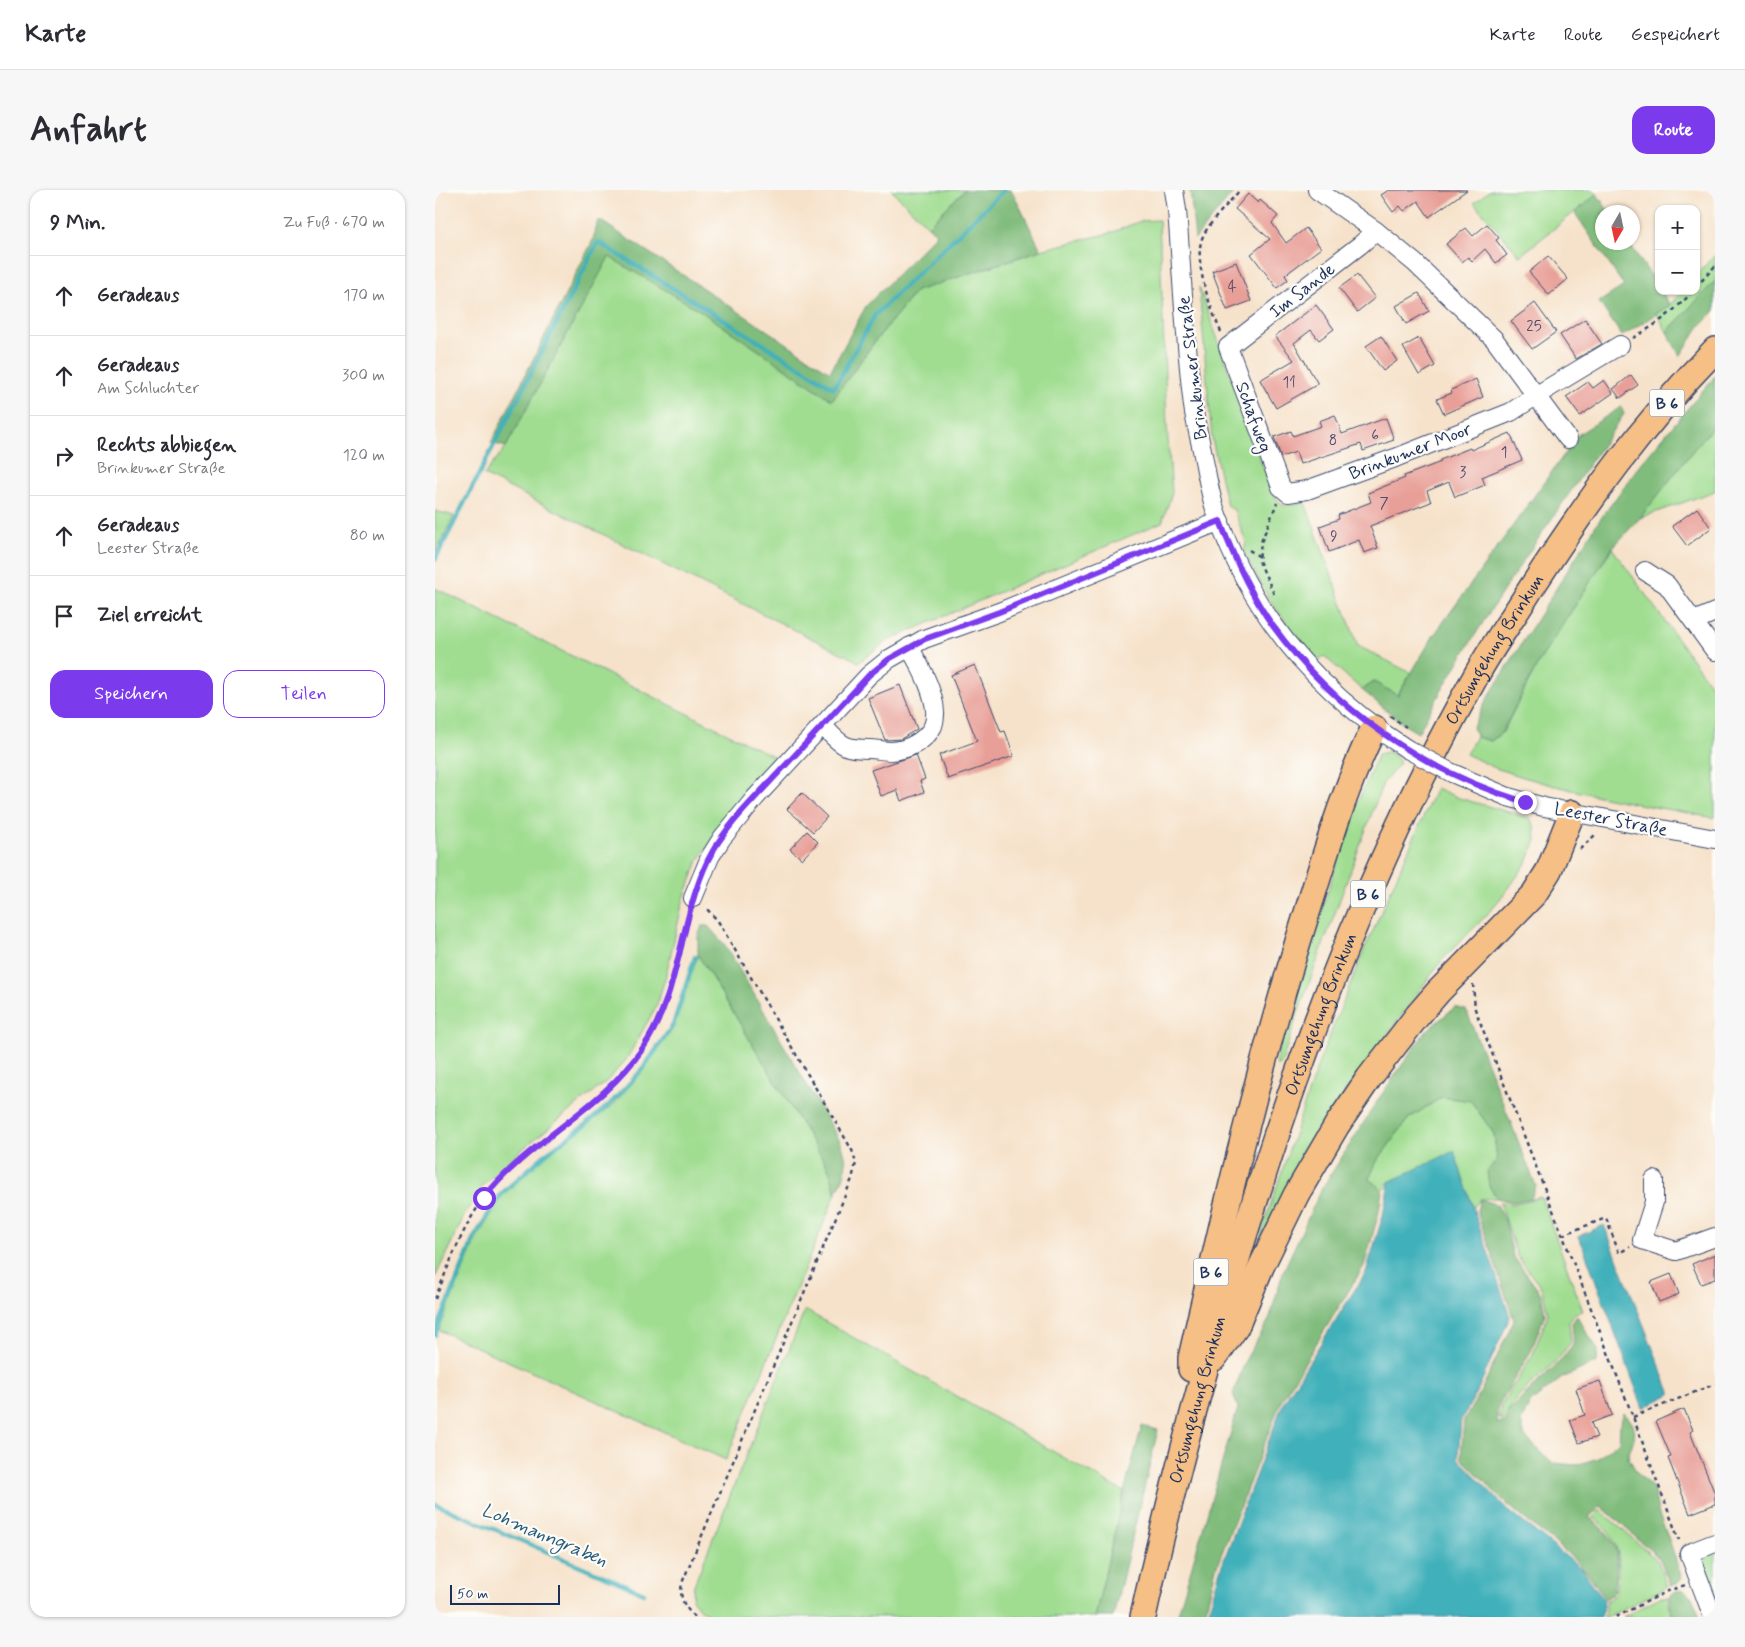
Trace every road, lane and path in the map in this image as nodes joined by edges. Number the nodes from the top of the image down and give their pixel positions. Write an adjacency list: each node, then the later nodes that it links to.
1 (1174, 190): 14 (street, Brinkumer Straße)
2 (1240, 190): 9 (path)
3 (1317, 190): 4 (street)
4 (1375, 231): 9 (street, Im Sande); 11 (street)
5 (1715, 266): 6 (path)
6 (1700, 283)
7 (1689, 295): 8 (path)
8 (1620, 345): 11 (street, Brinkumer Moor)
9 (1229, 347): 13 (street, Schafweg)
10 (1715, 350): 35 (highway, Ortsumgehung Brinkum / B 6)
11 (1537, 395): 12 (street); 13 (street, Brinkumer Moor)
12 (1568, 439)
13 (1281, 488): 16 (path)
14 (1220, 521): 19 (street); 21 (street, Brinkumer Straße)
15 (1645, 571): 18 (street)
16 (1277, 600)
17 (1715, 612): 18 (street)
18 (1693, 621): 20 (street)
19 (909, 647): 22 (street); 22 (street)
20 (1715, 651)
21 (1379, 720): 23 (path); 24 (street, Leester Straße, bridge); 38 (highway, B 6)
22 (823, 726): 28 (street)
23 (1408, 728)
24 (1572, 812): 26 (street, Leester Straße); 35 (highway, B 6)
25 (1599, 832): 27 (path)
26 (1715, 839)
27 (1577, 856)
28 (693, 898): 34 (path); 42 (path)
29 (1473, 981): 31 (path)
30 (1654, 1180): 33 (street)
31 (1562, 1235): 33 (path); 37 (path)
32 (1715, 1237): 33 (street)
33 (1642, 1240)
34 (435, 1299)
35 (1204, 1372): 38 (highway, Ortsumgehung Brinkum / B 6)
36 (1715, 1384): 37 (path)
37 (1633, 1418): 40 (path)
38 (1190, 1421): 43 (highway, Ortsumgehung Brinkum / B 6)
39 (1715, 1543): 40 (street)
40 (1689, 1553): 41 (street)
41 (1699, 1578): 44 (path); 45 (street)
42 (695, 1617)
43 (1143, 1617)
44 (1616, 1617)
45 (1713, 1617)

